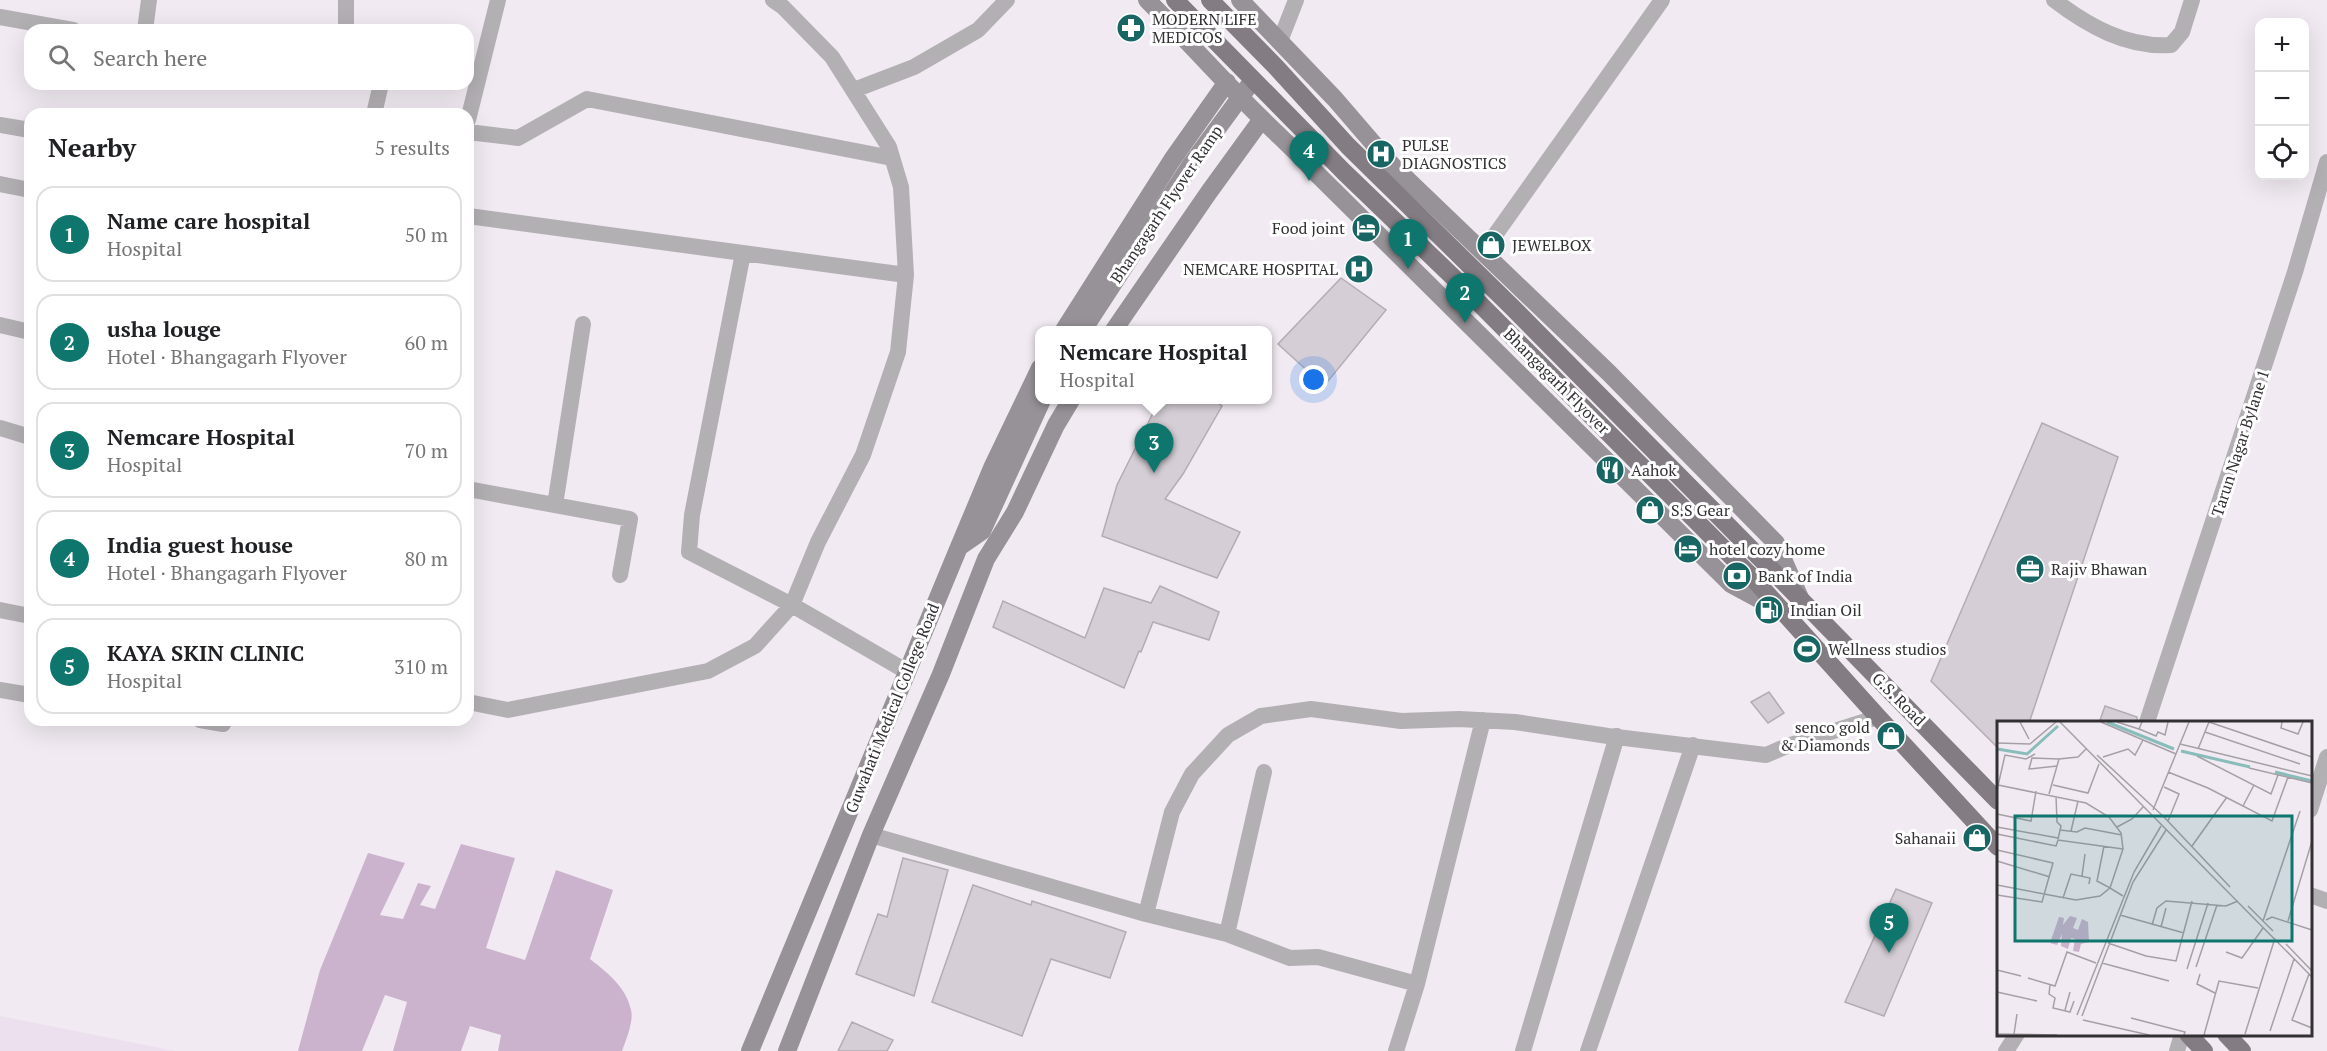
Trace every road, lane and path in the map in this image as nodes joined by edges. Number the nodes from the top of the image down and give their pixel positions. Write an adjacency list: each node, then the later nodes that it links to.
1 (149, 0): 16 (street)
2 (346, 0): 17 (street)
3 (498, 0): 25 (street)
4 (773, 0): 22 (street)
5 (1007, 0): 22 (street)
6 (1147, 0): 20 (main road)
7 (1175, 0): 19 (main road, Bhangagarh Flyover, bridge)
8 (1210, 0): 56 (main road, Bhangagarh Flyover, bridge)
9 (1240, 0): 18 (main road)
10 (1296, 0): 18 (street)
11 (1662, 0): 36 (street)
12 (2054, 0): 13 (street)
13 (2192, 0)
14 (0, 17): 15 (street)
15 (39, 24)
16 (147, 24)
17 (346, 24)
18 (1280, 41): 23 (main road)
19 (1253, 80): 42 (main road, Bhangagarh Flyover Ramp, bridge); 59 (main road, Bhangagarh Flyover, bridge)
20 (1227, 82): 26 (main road); 41 (main road)
21 (380, 90): 24 (street)
22 (854, 90): 31 (street)
23 (1341, 106): 30 (main road); 36 (main road)
24 (375, 108)
25 (471, 108)
26 (1262, 119): 30 (main road); 43 (main road)
27 (0, 125): 28 (street)
28 (24, 129)
29 (474, 133): 31 (street)
30 (1299, 153): 59 (main road)
31 (892, 158): 38 (street)
32 (2327, 162): 67 (street, Tarun Nagar Bylane 1)
33 (0, 184): 34 (street)
34 (24, 189)
35 (474, 217): 37 (street)
36 (1483, 252): 56 (main road)
37 (743, 253): 38 (street); 57 (street)
38 (906, 275): 57 (street)
39 (583, 324): 51 (street)
40 (0, 325): 44 (street)
41 (1067, 326)
42 (1085, 326)
43 (1117, 326)
44 (24, 331)
45 (1035, 378): 53 (main road, Guwahati Medical College Road)
46 (1040, 404): 52 (main road)
47 (1068, 404): 54 (main road, Guwahati Medical College Road)
48 (0, 428): 49 (street)
49 (24, 435)
50 (474, 490): 51 (street)
51 (555, 505): 55 (street)
52 (982, 531): 53 (main road); 54 (main road)
53 (959, 547): 61 (main road, Guwahati Medical College Road)
54 (986, 559): 74 (main road, Guwahati Medical College Road)
55 (620, 575)
56 (1800, 598): 72 (main road, G.S. Road)
57 (792, 605): 61 (street); 64 (street)
58 (0, 610): 60 (street)
59 (1783, 612): 65 (main road, G.S. Road)
60 (24, 615)
61 (906, 671): 85 (main road, Guwahati Medical College Road)
62 (0, 690): 63 (street)
63 (24, 693)
64 (474, 703)
65 (1878, 717): 69 (street); 75 (main road, G.S. Road)
66 (1483, 720): 68 (street); 78 (street); 80 (street)
67 (2148, 721)
68 (1617, 736): 69 (street); 88 (street)
69 (1693, 745): 89 (street)
70 (2327, 757): 73 (street)
71 (1264, 772): 79 (street)
72 (1997, 800)
73 (2312, 804)
74 (871, 835): 78 (street); 86 (main road, Guwahati Medical College Road)
75 (1997, 846)
76 (2312, 896): 77 (street)
77 (2327, 901)
78 (1146, 914): 79 (street)
79 (1227, 934): 80 (street)
80 (1417, 984): 87 (street)
81 (2016, 1036): 90 (street)
82 (2182, 1036): 91 (street)
83 (2189, 1036): 92 (main road)
84 (2227, 1036): 93 (main road)
85 (750, 1051)
86 (787, 1051)
87 (1396, 1051)
88 (1523, 1051)
89 (1588, 1051)
90 (2006, 1051)
91 (2177, 1051)
92 (2204, 1051)
93 (2242, 1051)

